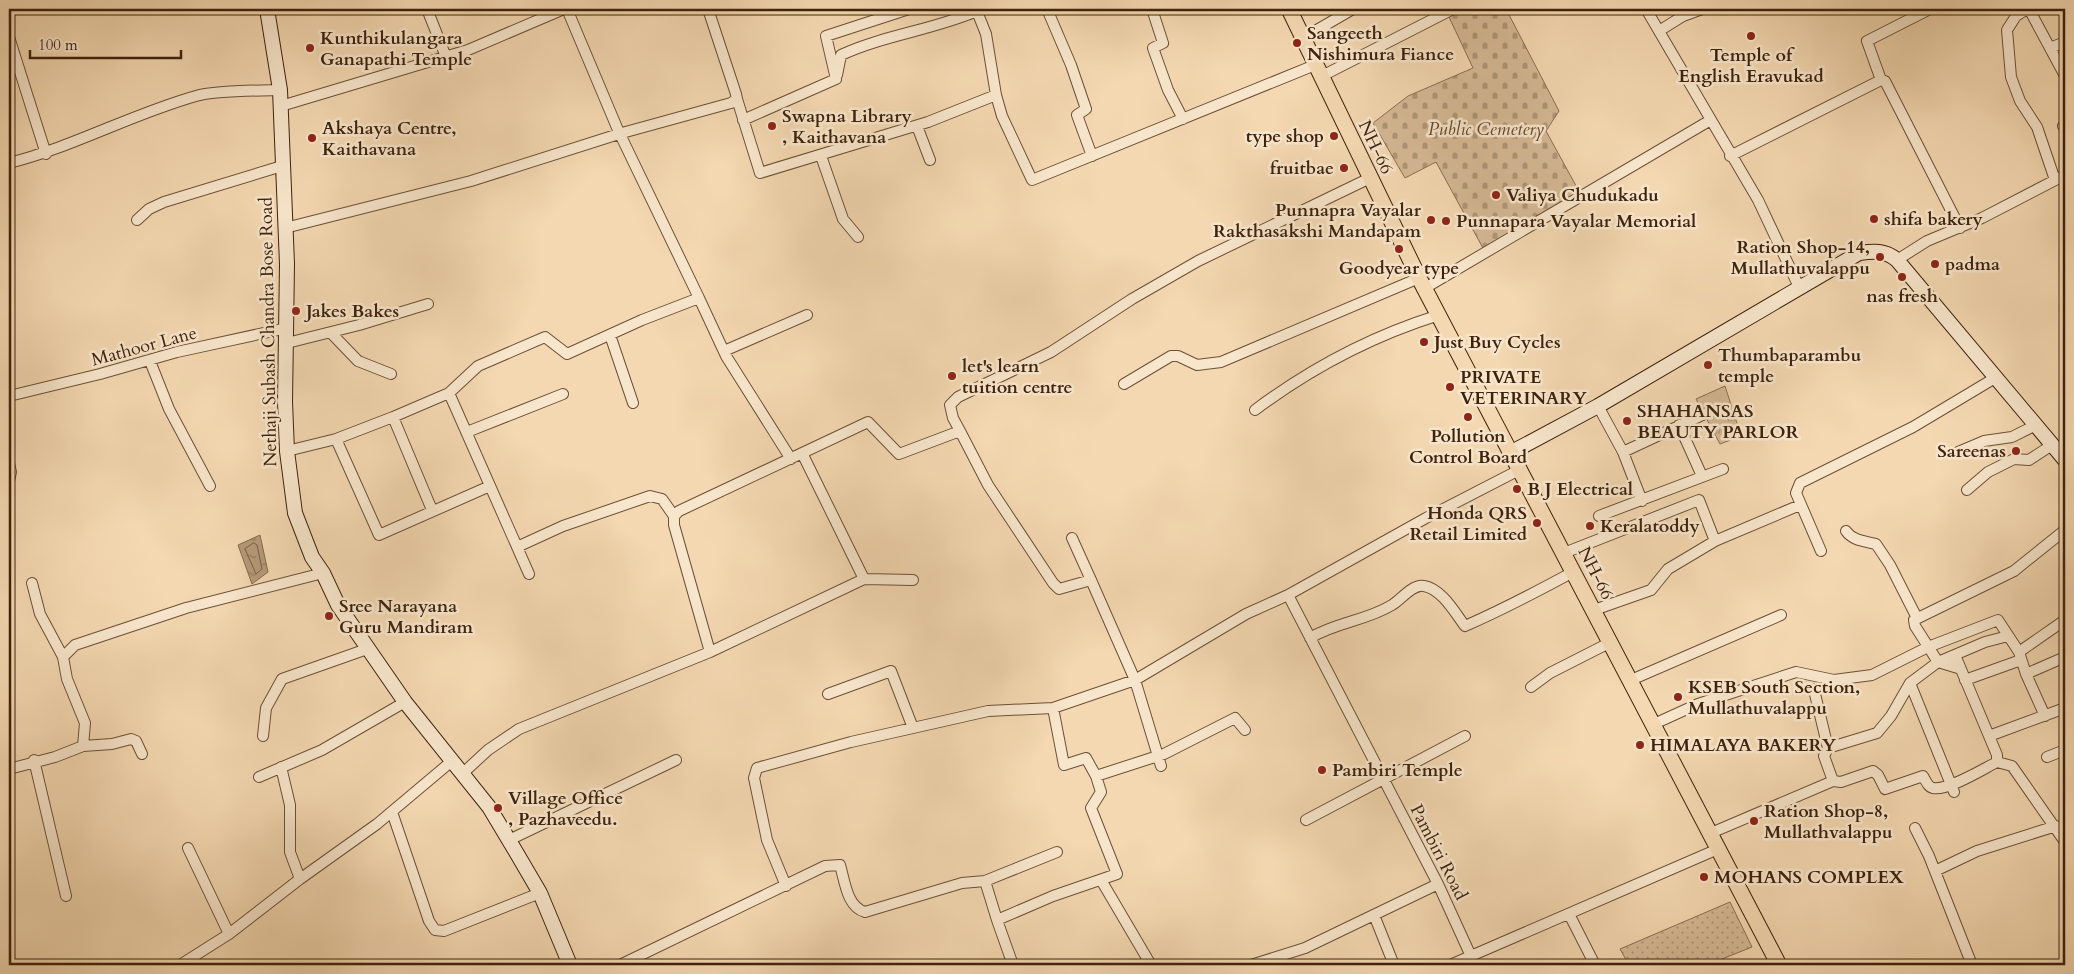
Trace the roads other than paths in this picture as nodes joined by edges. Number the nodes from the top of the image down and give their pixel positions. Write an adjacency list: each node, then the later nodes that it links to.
1 (267, 9): 26 (main road, Nethaji Subash Chandra Bose Road)
2 (427, 9): 21 (street)
3 (566, 9): 21 (street); 36 (street)
4 (708, 9): 28 (street)
5 (909, 9): 24 (street)
6 (1047, 9): 39 (street)
7 (1152, 9): 30 (street)
8 (1289, 9): 18 (main road, NH-66)
9 (1353, 9): 18 (street)
10 (1453, 9): 22 (street)
11 (1646, 9): 16 (street)
12 (1702, 9): 16 (street)
13 (1930, 9): 25 (street)
14 (2028, 9): 20 (street); 46 (street)
15 (977, 10): 24 (street); 27 (street)
16 (1658, 31): 32 (street)
17 (9, 37): 37 (street)
18 (1303, 38): 22 (main road, NH-66)
19 (2065, 42): 20 (street)
20 (2050, 48): 23 (street)
21 (446, 57): 29 (street)
22 (1318, 71): 30 (street); 45 (main road, NH-66)
23 (2065, 76)
24 (836, 79): 31 (street)
25 (1881, 80): 40 (street); 49 (street)
26 (280, 90): 29 (main road, Nethaji Subash Chandra Bose Road); 37 (street)
27 (996, 95): 34 (street); 39 (street)
28 (737, 99): 31 (street); 36 (street)
29 (281, 106): 43 (main road, Nethaji Subash Chandra Bose Road)
30 (1183, 119): 39 (street)
31 (743, 120): 38 (street)
32 (1710, 120): 40 (street); 52 (street)
33 (2065, 125): 35 (street)
34 (916, 126): 38 (street); 41 (street)
35 (2065, 129)
36 (622, 133): 48 (street); 54 (street)
37 (46, 154): 42 (street)
38 (820, 156): 50 (street)
39 (1092, 156)
40 (1730, 156): 53 (street)
41 (930, 160)
42 (9, 163)
43 (282, 166): 47 (street); 48 (main road, Nethaji Subash Chandra Bose Road)
44 (2065, 175): 46 (street)
45 (1370, 178): 52 (main road, NH-66); 77 (street)
46 (2055, 180): 49 (street)
47 (137, 220)
48 (285, 228): 58 (main road, Nethaji Subash Chandra Bose Road)
49 (1960, 228): 51 (street)
50 (858, 237)
51 (1897, 260): 53 (main road); 65 (main road)
52 (1422, 283): 57 (main road, NH-66); 66 (street)
53 (1799, 287): 71 (main road)
54 (700, 298): 60 (street); 62 (street)
55 (428, 304): 59 (street)
56 (807, 315): 62 (street)
57 (1439, 315): 72 (street); 82 (main road, NH-66)
58 (287, 328): 61 (main road, Nethaji Subash Chandra Bose Road); 63 (street, Mathoor Lane)
59 (332, 333): 61 (street); 64 (street)
60 (610, 335): 67 (street); 70 (street)
61 (287, 343): 81 (main road, Nethaji Subash Chandra Bose Road)
62 (724, 351): 86 (street)
63 (150, 361): 69 (street, Mathoor Lane); 93 (street)
64 (391, 374)
65 (1995, 378): 76 (main road); 97 (street)
66 (1124, 384)
67 (449, 392): 74 (street); 78 (street)
68 (563, 394): 78 (street)
69 (9, 396)
70 (633, 403)
71 (1598, 406): 82 (main road); 83 (street)
72 (1255, 410)
73 (1711, 411): 75 (street)
74 (394, 417): 79 (street); 98 (street)
75 (1679, 425): 83 (street); 91 (street)
76 (2036, 425): 80 (main road); 84 (street)
77 (960, 431): 85 (street); 113 (street)
78 (467, 432): 94 (street)
79 (336, 439): 81 (street); 98 (street)
80 (2052, 444): 87 (main road); 95 (street)
81 (288, 450): 109 (main road, Nethaji Subash Chandra Bose Road)
82 (1512, 452): 89 (main road, NH-66)
83 (1623, 452): 96 (street)
84 (1958, 452)
85 (802, 453): 86 (street); 111 (street)
86 (791, 459): 99 (street)
87 (2065, 460)
88 (9, 463): 92 (street)
89 (1521, 469): 107 (main road, NH-66); 115 (street)
90 (1723, 469): 91 (street)
91 (1702, 476): 96 (street)
92 (9, 481)
93 (210, 486)
94 (490, 486): 98 (street); 105 (street)
95 (1967, 490)
96 (1642, 500): 100 (street)
97 (1800, 505): 104 (street); 106 (street)
98 (432, 510)
99 (674, 516): 105 (street); 125 (street)
100 (1599, 516)
101 (2065, 530): 118 (street)
102 (1846, 531): 118 (street)
103 (1072, 538): 113 (street)
104 (1715, 541): 107 (street); 116 (street)
105 (517, 547): 110 (street)
106 (1821, 551)
107 (1564, 553): 108 (main road, NH-66)
108 (1573, 572): 116 (main road, NH-66); 121 (street)
109 (324, 573): 124 (main road, Nethaji Subash Chandra Bose Road); 128 (street)
110 (529, 574)
111 (864, 579): 112 (street); 125 (street)
112 (912, 580)
113 (1091, 580): 133 (street)
114 (32, 583): 128 (street)
115 (1288, 595): 121 (street, Pambiri Road); 133 (street)
116 (1594, 610): 122 (main road, NH-66)
117 (1781, 615): 134 (street)
118 (1917, 618): 123 (street)
119 (2065, 620): 127 (street)
120 (2008, 636): 123 (street); 126 (street); 127 (street)
121 (1310, 638): 165 (street, Pambiri Road)
122 (1611, 642): 134 (main road, NH-66); 138 (street)
123 (1928, 647): 130 (street); 135 (street)
124 (367, 649): 140 (main road, Nethaji Subash Chandra Bose Road); 147 (street)
125 (710, 652): 162 (street)
126 (1955, 655): 130 (street); 131 (street)
127 (2020, 656): 132 (street); 136 (street)
128 (63, 657): 150 (street)
129 (2065, 657): 132 (street)
130 (1938, 662): 131 (street); 137 (street)
131 (1961, 669): 136 (street)
132 (2026, 674): 143 (street)
133 (1135, 680): 141 (street); 158 (street)
134 (1631, 680): 144 (main road, NH-66)
135 (1834, 680): 144 (street); 151 (street)
136 (1965, 680): 149 (street)
137 (1910, 683): 151 (street); 167 (street)
138 (1530, 687)
139 (828, 694): 145 (street)
140 (406, 702): 157 (main road, Nethaji Subash Chandra Bose Road); 160 (street)
141 (1053, 708): 145 (street); 163 (street)
142 (2065, 708): 143 (street)
143 (2045, 716): 149 (street)
144 (1654, 724): 172 (main road, NH-66)
145 (913, 728): 183 (street)
146 (1245, 730): 158 (street)
147 (263, 736)
148 (1465, 736): 165 (street)
149 (1989, 736): 159 (street)
150 (83, 746): 153 (street); 155 (street)
151 (1828, 748): 166 (street)
152 (2065, 750): 154 (street)
153 (142, 754)
154 (2047, 757)
155 (34, 760): 161 (street); 185 (street)
156 (676, 760): 173 (street)
157 (452, 761): 162 (main road, Nethaji Subash Chandra Bose Road); 168 (street)
158 (1159, 761): 163 (street)
159 (1997, 762): 167 (street); 170 (street)
160 (281, 768): 164 (street); 179 (street)
161 (9, 769)
162 (462, 774): 173 (main road, Nethaji Subash Chandra Bose Road)
163 (1096, 776): 180 (street)
164 (259, 777)
165 (1383, 778): 169 (street); 182 (street, Pambiri Road)
166 (1833, 781): 167 (street); 172 (street)
167 (1953, 788)
168 (392, 812): 179 (street); 184 (street)
169 (1306, 820)
170 (2056, 826): 174 (street); 178 (street)
171 (1915, 828): 178 (street)
172 (1711, 833): 176 (main road, NH-66)
173 (509, 840): 184 (main road, Nethaji Subash Chandra Bose Road)
174 (2065, 842)
175 (188, 848): 189 (street)
176 (1718, 849): 186 (street); 200 (main road, NH-66)
177 (1057, 852): 181 (street)
178 (1935, 871): 201 (street)
179 (300, 879): 189 (street)
180 (1101, 880): 188 (street); 195 (street)
181 (986, 881): 183 (street); 188 (street)
182 (1438, 884): 187 (street); 190 (street, Pambiri Road)
183 (786, 886): 193 (street)
184 (540, 892): 192 (main road, Nethaji Subash Chandra Bose Road)
185 (66, 896)
186 (1569, 914): 190 (street); 199 (street)
187 (1374, 915): 196 (street); 197 (street)
188 (997, 920): 194 (street)
189 (229, 934): 191 (street)
190 (1474, 961): 198 (street)
191 (180, 965)
192 (570, 965)
193 (620, 965)
194 (1012, 965)
195 (1151, 965)
196 (1250, 965)
197 (1394, 965)
198 (1450, 965)
199 (1595, 965)
200 (1779, 965)
201 (1972, 965)

